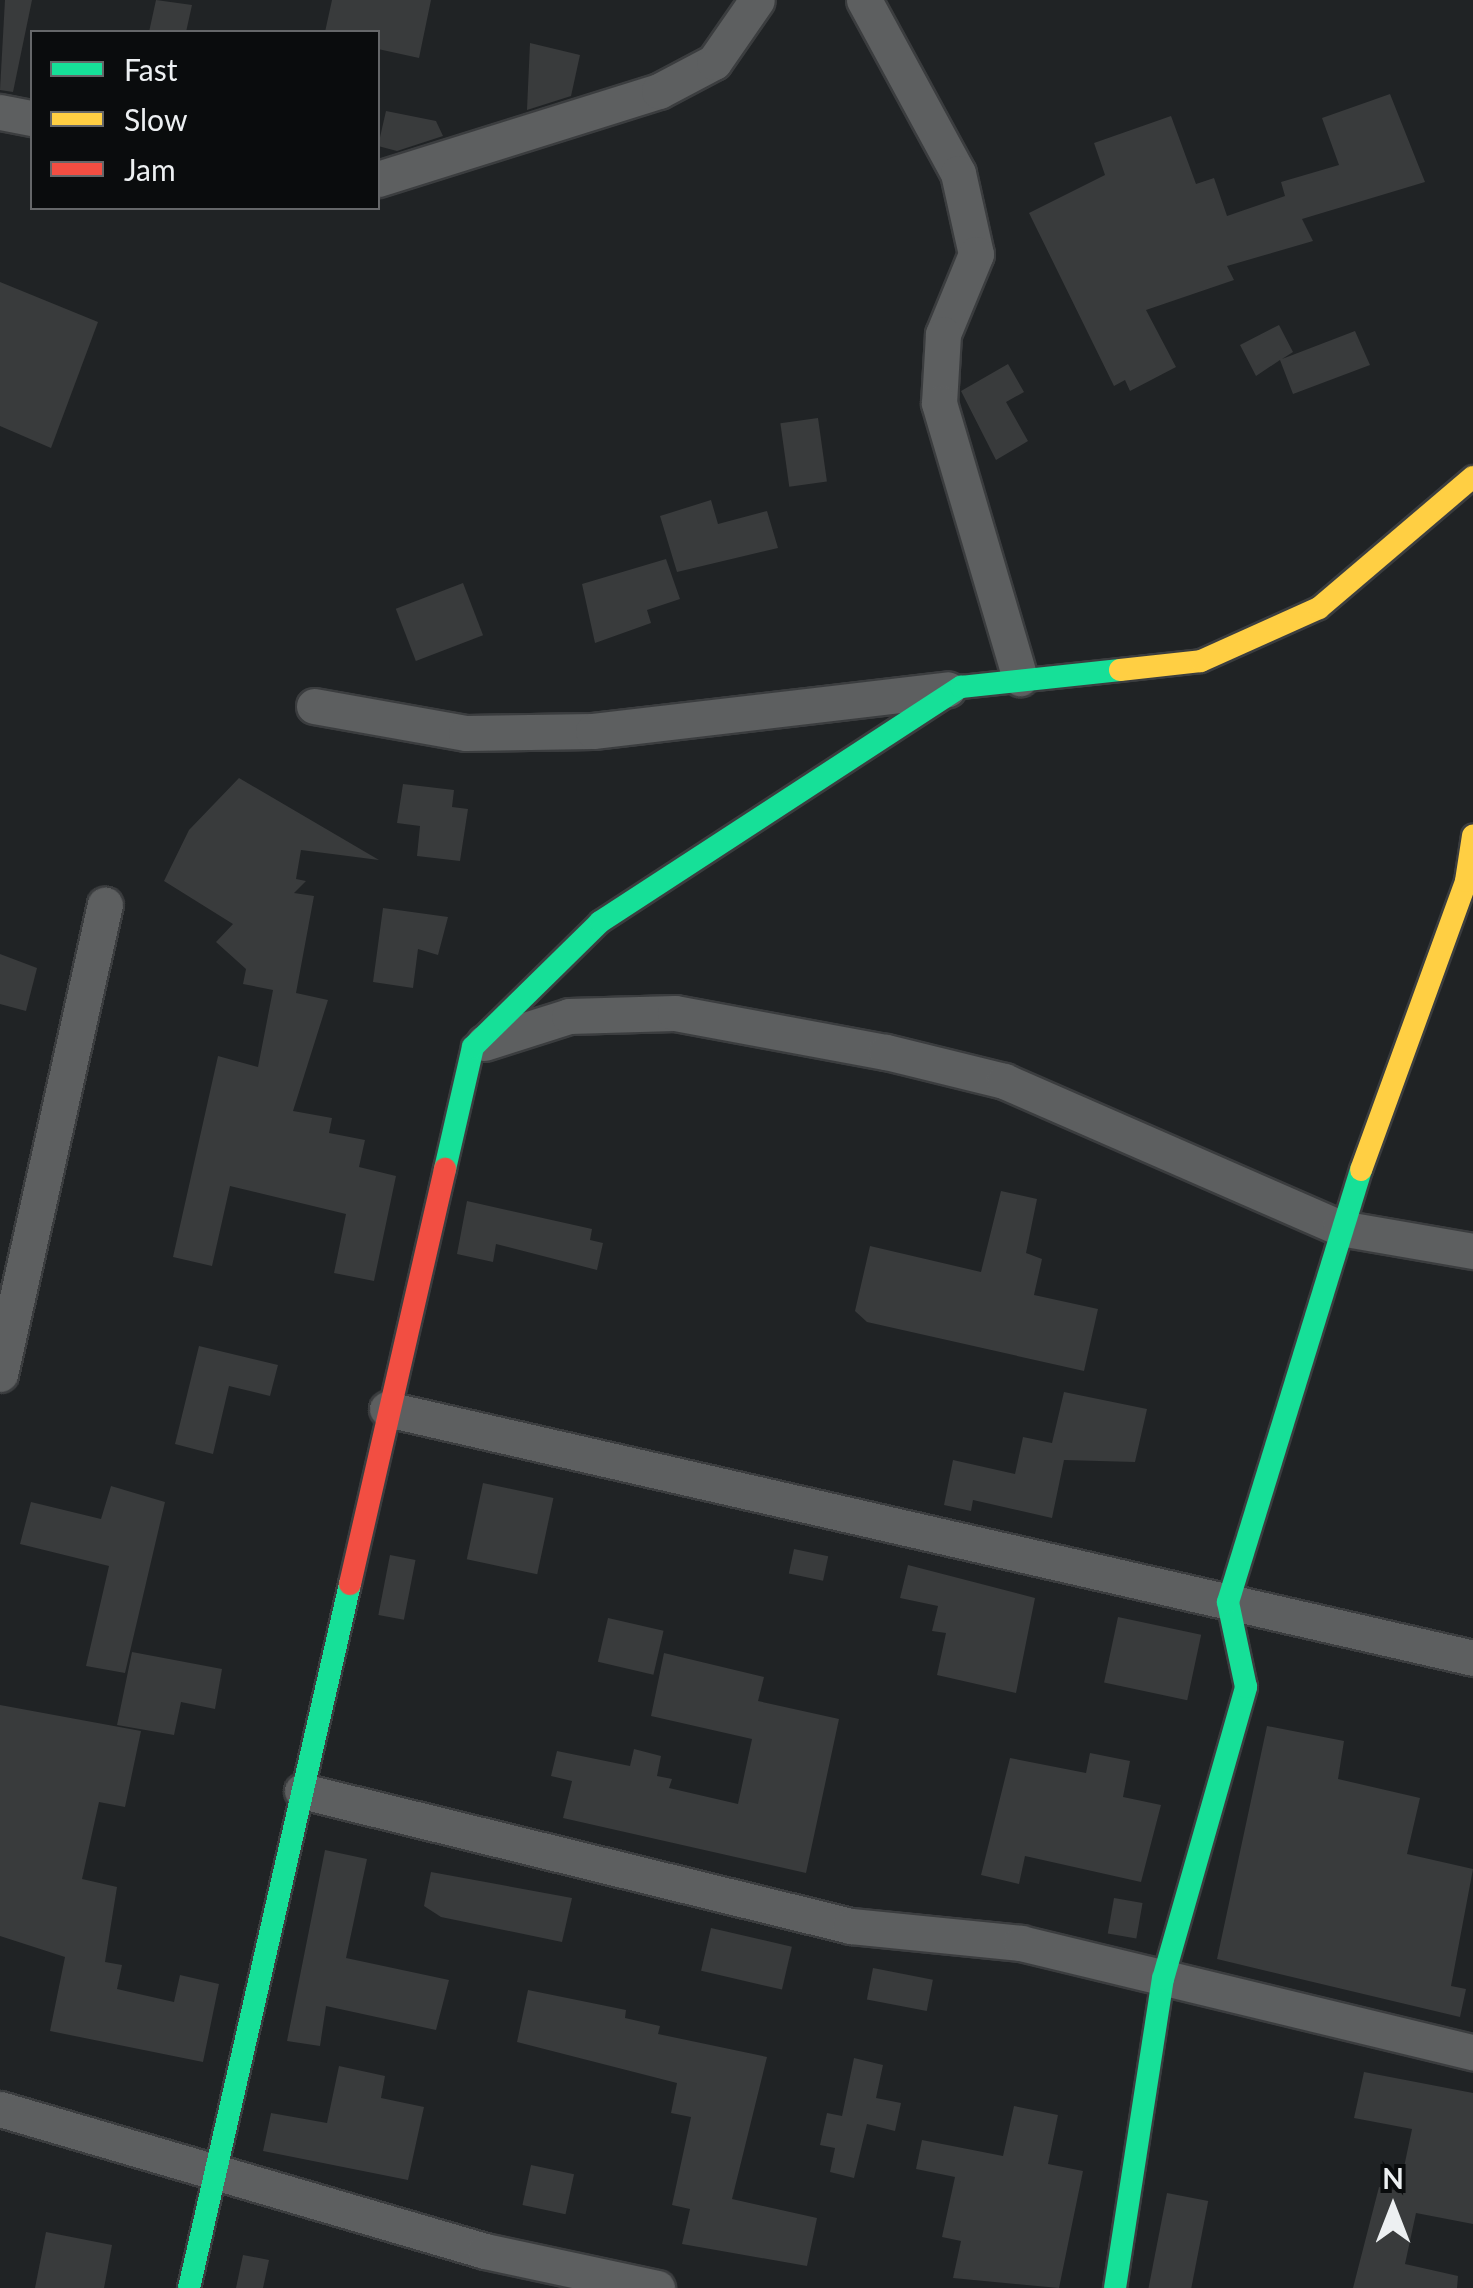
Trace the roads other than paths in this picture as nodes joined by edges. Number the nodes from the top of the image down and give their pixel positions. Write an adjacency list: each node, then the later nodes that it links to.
1 (756, 0): 5 (street)
2 (864, 0): 7 (street)
3 (0, 112): 4 (street)
4 (30, 118)
5 (380, 178)
6 (1473, 477): 7 (street)
7 (1020, 678): 8 (street)
8 (961, 687): 9 (street); 12 (street)
9 (314, 706)
10 (1473, 836): 13 (street)
11 (105, 904): 15 (street)
12 (473, 1047): 13 (street); 16 (street)
13 (1340, 1228): 14 (street); 17 (street)
14 (1473, 1251)
15 (0, 1374)
16 (387, 1408): 17 (street); 19 (street)
17 (1228, 1602): 18 (street); 20 (street)
18 (1473, 1658)
19 (302, 1791): 20 (street); 23 (street)
20 (1163, 1979): 21 (street); 26 (street)
21 (1473, 2052)
22 (0, 2109): 23 (street)
23 (214, 2172): 24 (street); 25 (street)
24 (189, 2288)
25 (657, 2288)
26 (1115, 2288)

